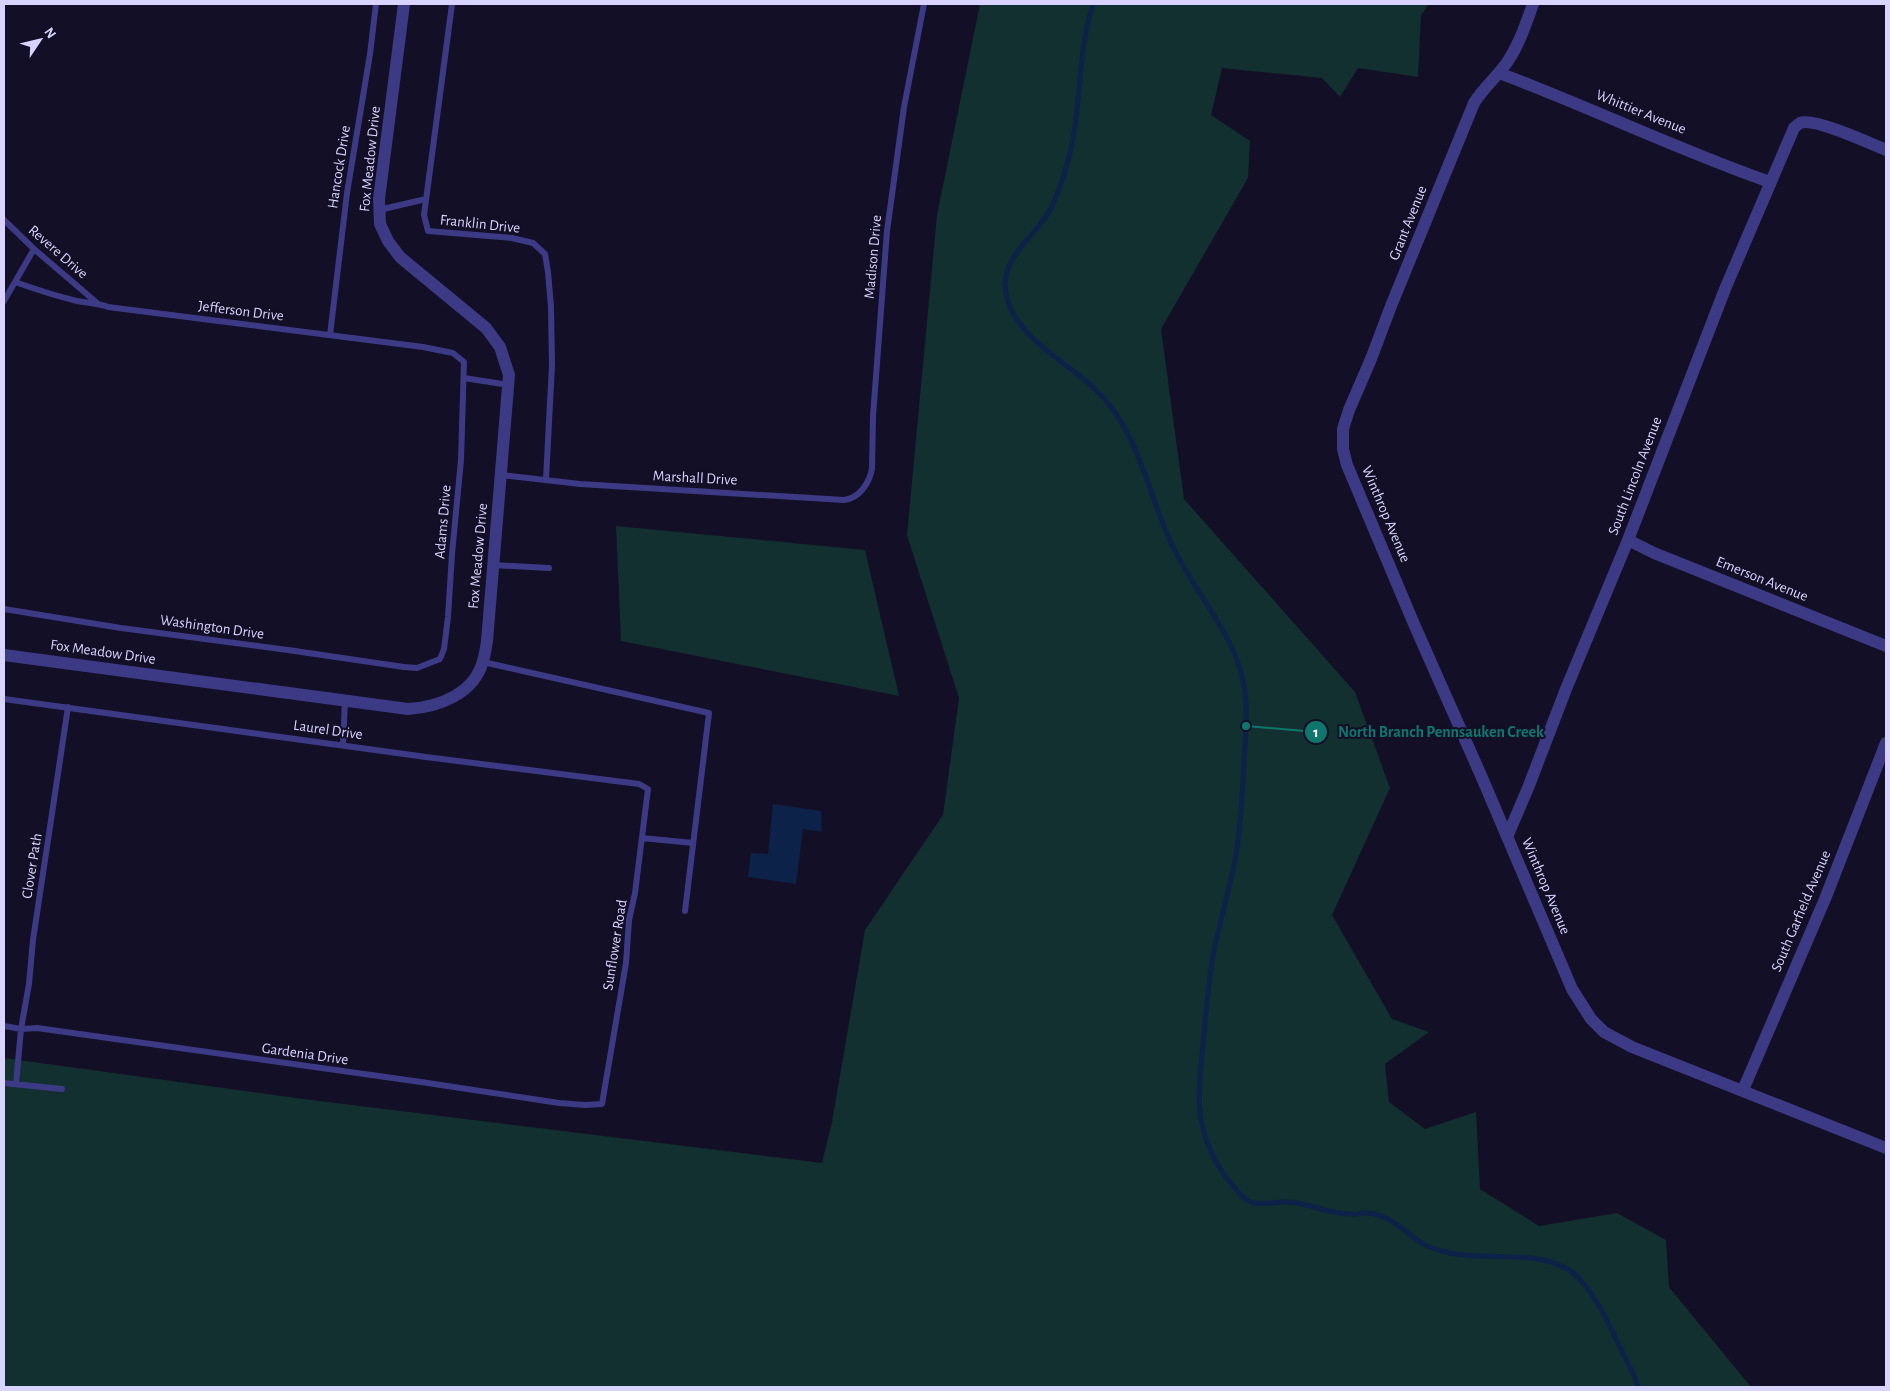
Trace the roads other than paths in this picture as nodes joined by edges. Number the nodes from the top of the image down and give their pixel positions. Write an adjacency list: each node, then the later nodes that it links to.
1 (376, 4): 16 (lane, Hancock Drive)
2 (404, 4): 10 (street, Fox Meadow Drive)
3 (452, 4): 9 (lane, Franklin Drive)
4 (924, 4): 23 (lane, Madison Drive)
5 (1533, 4): 6 (street, Grant Avenue)
6 (1499, 73): 8 (street, Whittier Avenue); 20 (street, Grant Avenue)
7 (1886, 150): 8 (street, South Lincoln Avenue)
8 (1770, 182): 24 (street, South Lincoln Avenue)
9 (426, 199): 10 (lane); 22 (lane, Franklin Drive)
10 (379, 210): 19 (street, Fox Meadow Drive)
11 (4, 220): 12 (lane, Revere Drive)
12 (34, 249): 13 (lane); 15 (lane, Revere Drive)
13 (15, 282): 14 (lane); 15 (lane, Jefferson Drive)
14 (4, 301)
15 (96, 302): 16 (lane, Jefferson Drive)
16 (330, 335): 17 (lane, Jefferson Drive)
17 (464, 362): 18 (lane, Adams Drive)
18 (464, 378): 19 (lane); 31 (lane, Adams Drive)
19 (509, 385): 21 (street, Fox Meadow Drive)
20 (1348, 465): 38 (street, Winthrop Avenue)
21 (501, 475): 22 (lane); 25 (street, Fox Meadow Drive)
22 (546, 479): 23 (lane, Marshall Drive)
23 (844, 500)
24 (1628, 540): 28 (street, Emerson Avenue); 38 (street, South Lincoln Avenue)
25 (494, 565): 26 (lane); 30 (street, Fox Meadow Drive)
26 (549, 568)
27 (4, 608): 31 (lane, Washington Drive)
28 (1886, 646)
29 (4, 655): 33 (street, Fox Meadow Drive)
30 (483, 662): 33 (street, Fox Meadow Drive); 40 (lane)
31 (417, 668)
32 (4, 699): 34 (lane, Laurel Drive)
33 (345, 700): 36 (lane)
34 (68, 707): 36 (lane, Laurel Drive); 43 (lane, Clover Path)
35 (1886, 743): 47 (street, South Garfield Avenue)
36 (344, 745): 37 (lane, Laurel Drive)
37 (648, 789): 39 (lane, Sunflower Road)
38 (1507, 837): 47 (street, Winthrop Avenue)
39 (642, 838): 40 (lane); 48 (lane, Sunflower Road)
40 (693, 844): 41 (lane)
41 (685, 911)
42 (4, 1026): 43 (lane, Gardenia Drive)
43 (21, 1029): 45 (lane, Clover Path); 48 (lane, Gardenia Drive)
44 (4, 1083): 45 (lane)
45 (16, 1084): 46 (lane)
46 (62, 1089)
47 (1742, 1090): 49 (street, Winthrop Avenue)
48 (602, 1104)
49 (1886, 1148)

